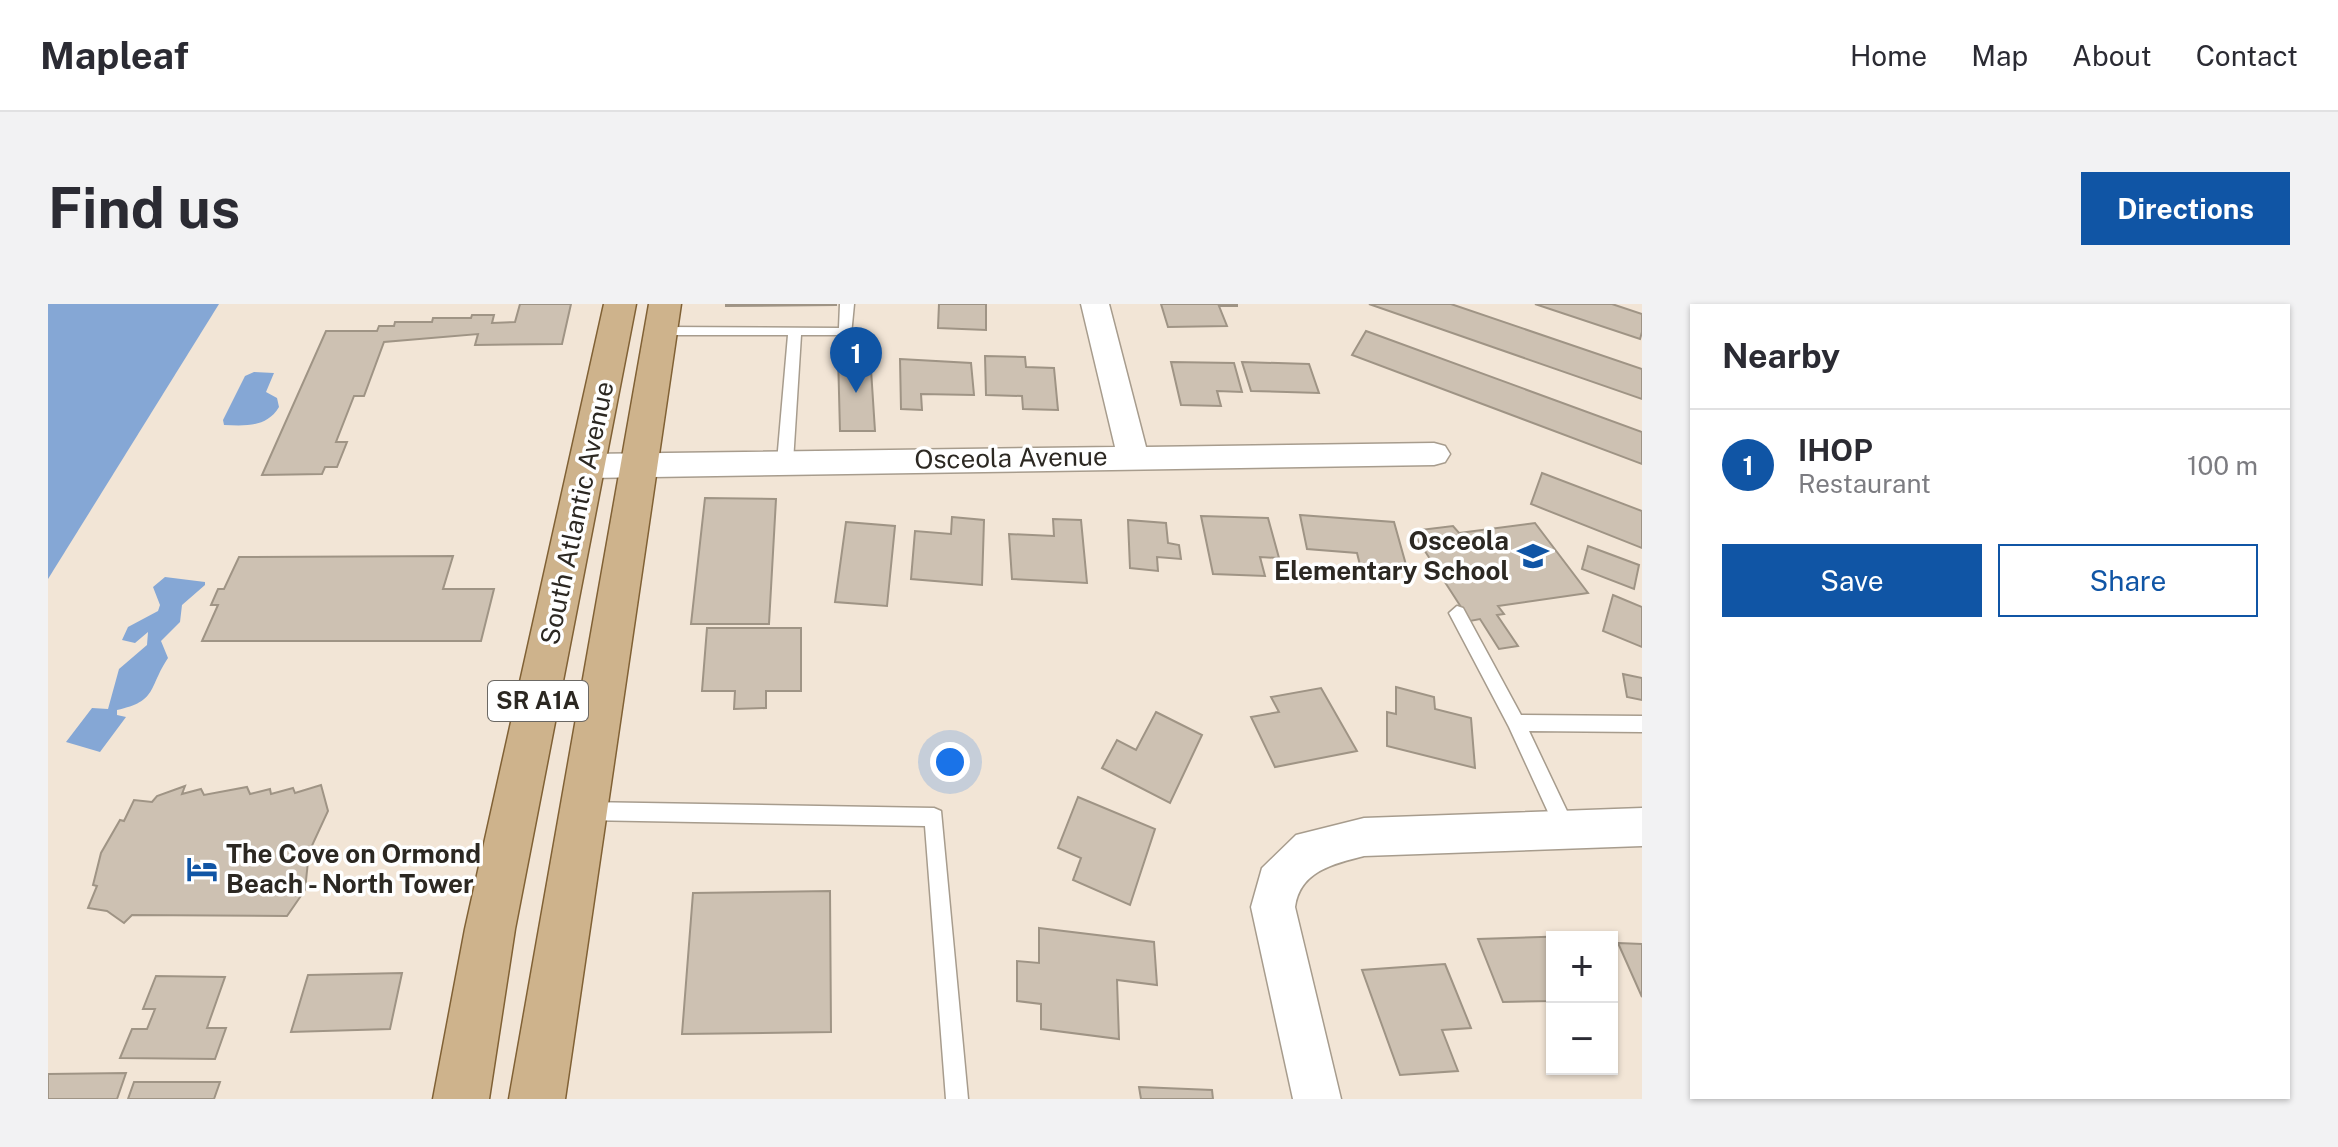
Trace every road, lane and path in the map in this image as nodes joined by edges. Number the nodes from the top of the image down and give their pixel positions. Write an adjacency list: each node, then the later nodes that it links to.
1 (620, 304): 10 (main road, South Atlantic Avenue / SR A1A)
2 (847, 304): 5 (lane)
3 (1095, 304): 7 (street)
4 (663, 317): 5 (lane); 9 (main road, South Atlantic Avenue / SR A1A)
5 (795, 331): 8 (lane)
6 (1434, 454): 7 (street, Osceola Avenue)
7 (1133, 456): 8 (street, Osceola Avenue)
8 (785, 462): 9 (street, Osceola Avenue)
9 (640, 464): 10 (street, Osceola Avenue); 14 (main road, South Atlantic Avenue / SR A1A)
10 (588, 466): 17 (main road, South Atlantic Avenue / SR A1A)
11 (1457, 613): 12 (lane)
12 (1516, 723): 13 (lane); 16 (lane)
13 (1642, 724)
14 (584, 811): 18 (main road, South Atlantic Avenue / SR A1A); 19 (lane)
15 (1642, 827): 16 (street)
16 (1566, 830): 20 (street)
17 (461, 1099)
18 (537, 1099)
19 (957, 1099)
20 (1317, 1099)

